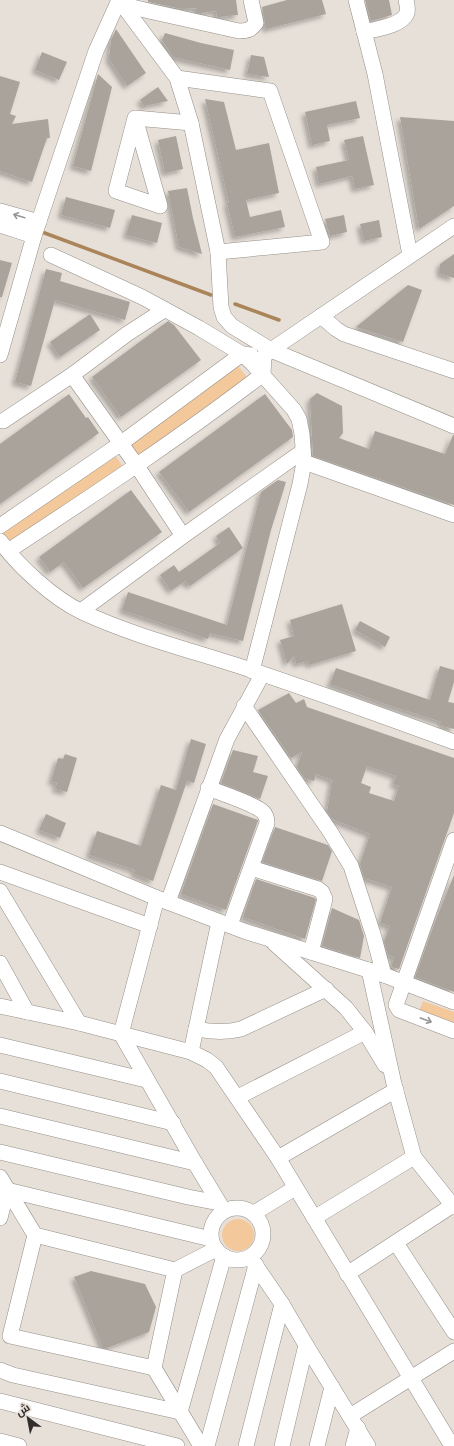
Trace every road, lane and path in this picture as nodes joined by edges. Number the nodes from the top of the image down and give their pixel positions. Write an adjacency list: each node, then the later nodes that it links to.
1 (119, 0): 2 (street); 6 (street); 12 (street)
2 (251, 0)
3 (356, 0): 5 (street)
4 (406, 0): 5 (street)
5 (364, 32): 15 (street)
6 (177, 78): 8 (street); 13 (street)
7 (135, 118): 7 (street); 8 (street)
8 (191, 123): 13 (street)
9 (0, 211): 12 (street, one-way to 9)
10 (0, 226): 12 (street)
11 (454, 226): 15 (street)
12 (36, 229): 20 (street)
13 (218, 252): 18 (street)
14 (51, 255): 16 (street)
15 (410, 255): 17 (street)
16 (164, 310): 19 (street); 23 (street)
17 (321, 316): 18 (street); 21 (street)
18 (267, 353): 19 (street); 22 (street); 25 (street)
19 (242, 354): 22 (street); 26 (street)
20 (0, 355)
21 (454, 371)
22 (263, 374): 27 (street); 28 (street)
23 (72, 375): 24 (street); 26 (street)
24 (3, 421)
25 (454, 426)
26 (120, 444): 28 (street); 30 (street)
27 (304, 456): 29 (street); 31 (street); 34 (street)
28 (137, 466): 31 (street); 32 (street)
29 (454, 515)
30 (0, 526)
31 (183, 536): 33 (street)
32 (4, 546): 33 (street)
33 (81, 612): 34 (street)
34 (257, 673): 35 (street); 36 (street)
35 (244, 706): 37 (street); 51 (street)
36 (454, 742)
37 (208, 788): 40 (street); 44 (street)
38 (0, 834): 44 (street)
39 (454, 840): 42 (street)
40 (251, 868): 45 (street); 48 (street)
41 (0, 872): 46 (street)
42 (449, 873): 52 (street)
43 (0, 891): 57 (street)
44 (163, 900): 45 (street); 46 (street)
45 (225, 924): 47 (street); 58 (street)
46 (150, 926): 61 (street)
47 (270, 938): 48 (street); 53 (street)
48 (311, 952): 50 (street)
49 (0, 963): 56 (street)
50 (369, 970): 51 (street); 66 (street)
51 (384, 975): 52 (street)
52 (405, 983): 54 (street); 59 (street, one-way to 59)
53 (326, 989): 58 (street); 60 (street)
54 (454, 1002)
55 (0, 1006): 56 (street)
56 (27, 1012): 57 (street)
57 (79, 1024): 61 (street)
58 (196, 1029): 63 (street)
59 (454, 1031)
60 (365, 1032): 66 (street); 67 (street)
61 (122, 1034): 63 (street); 64 (street)
62 (0, 1045): 64 (street)
63 (191, 1052): 67 (street)
64 (146, 1080): 69 (street)
65 (0, 1081): 69 (street)
66 (395, 1087): 71 (street); 72 (street)
67 (238, 1098): 71 (street)
68 (0, 1116): 73 (street)
69 (173, 1123): 73 (street)
70 (0, 1152): 77 (street)
71 (278, 1158): 75 (street)
72 (414, 1158): 76 (street); 80 (street)
73 (195, 1163): 77 (street)
74 (4, 1184): 79 (street); 81 (street); 83 (street)
75 (296, 1188): 78 (street); 80 (street)
76 (454, 1205): 82 (street)
77 (222, 1207): 78 (street); 83 (street)
78 (254, 1213): 84 (street)
79 (0, 1218)
80 (314, 1218): 86 (street)
81 (35, 1235): 85 (street); 89 (street)
82 (396, 1243): 86 (street); 88 (street)
83 (217, 1248): 84 (street); 85 (street); 97 (street)
84 (253, 1261): 87 (street); 103 (street)
85 (176, 1270): 92 (street)
86 (347, 1274): 94 (street)
87 (282, 1304): 90 (street); 104 (street)
88 (454, 1332)
89 (5, 1336): 92 (street)
90 (306, 1345): 95 (street); 105 (street)
91 (454, 1351): 94 (street)
92 (154, 1368): 97 (street)
93 (0, 1370): 97 (street)
94 (411, 1378): 98 (street); 109 (street)
95 (332, 1387): 98 (street); 106 (street)
96 (0, 1401): 101 (street)
97 (180, 1412): 102 (street)
98 (354, 1422): 107 (street); 108 (street)
99 (0, 1442): 100 (street)
100 (19, 1446)
101 (177, 1446)
102 (200, 1446)
103 (207, 1446)
104 (246, 1446)
105 (282, 1446)
106 (317, 1446)
107 (353, 1446)
108 (368, 1446)
109 (452, 1446)

